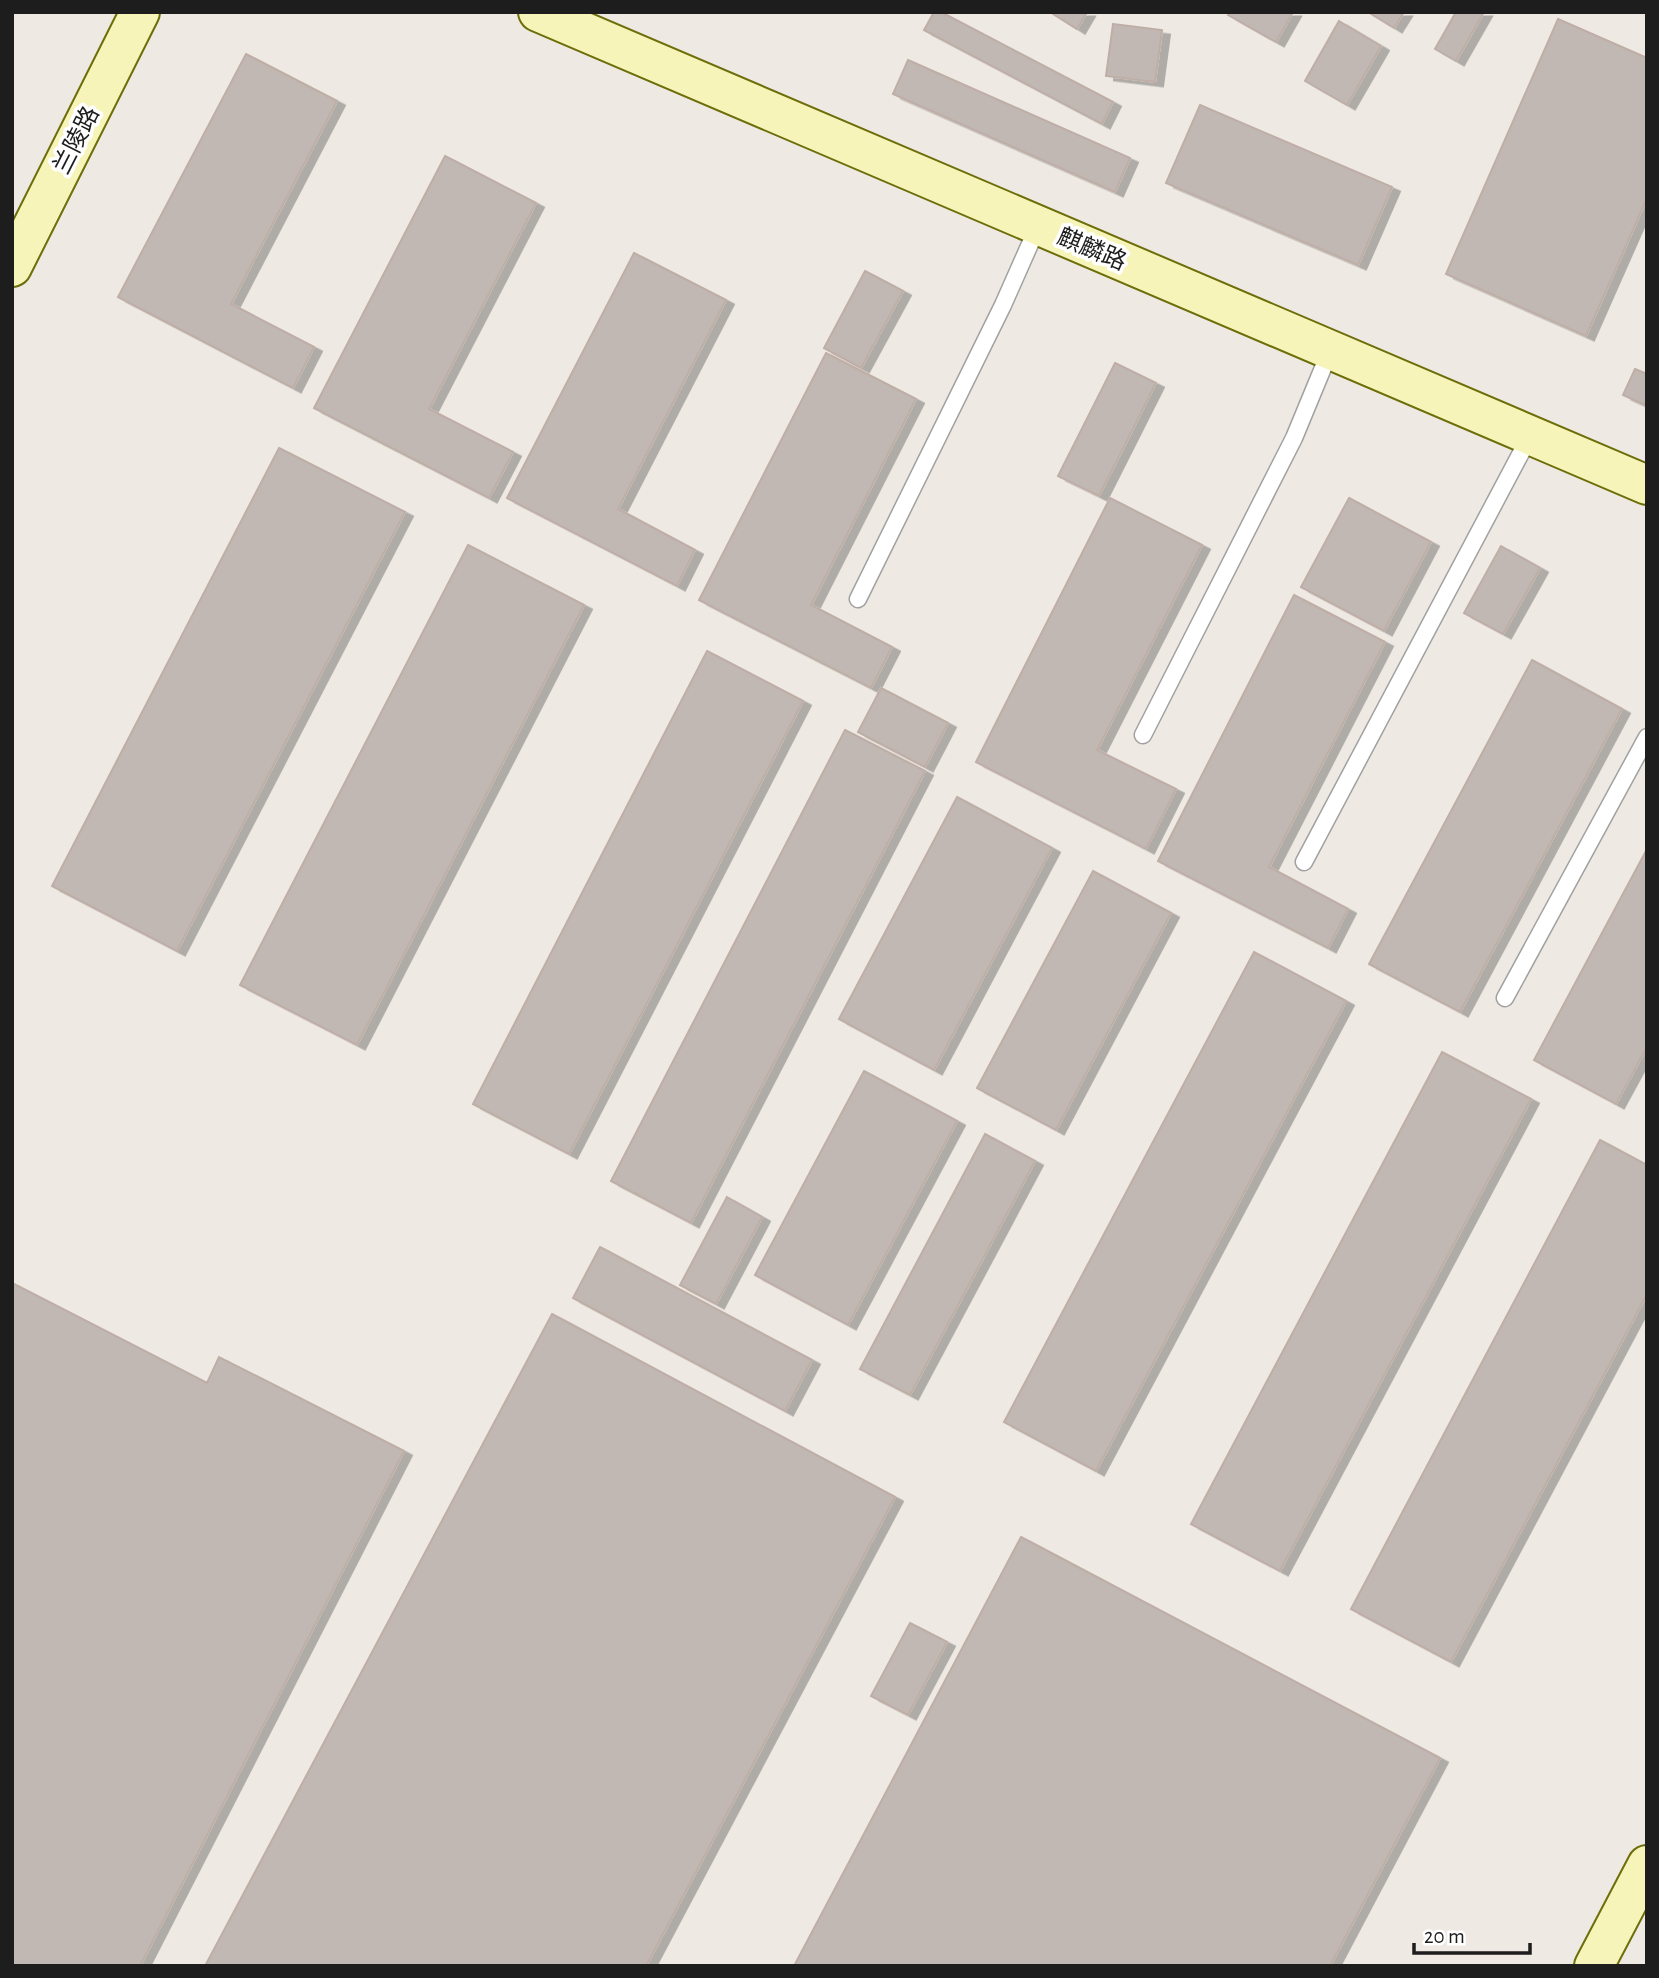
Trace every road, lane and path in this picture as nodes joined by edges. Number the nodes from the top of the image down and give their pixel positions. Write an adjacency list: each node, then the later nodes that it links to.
1 (140, 12): 4 (street, 兰陵路)
2 (538, 12): 3 (street, 麒麟路)
3 (1038, 226): 5 (street, 麒麟路); 8 (lane)
4 (12, 267)
5 (1331, 350): 6 (street, 麒麟路); 9 (lane)
6 (1531, 436): 7 (street, 麒麟路); 11 (lane)
7 (1647, 485)
8 (858, 599)
9 (1143, 735)
10 (1647, 737): 12 (lane)
11 (1304, 862)
12 (1505, 998)
13 (1647, 1865): 14 (street)
14 (1594, 1966)

